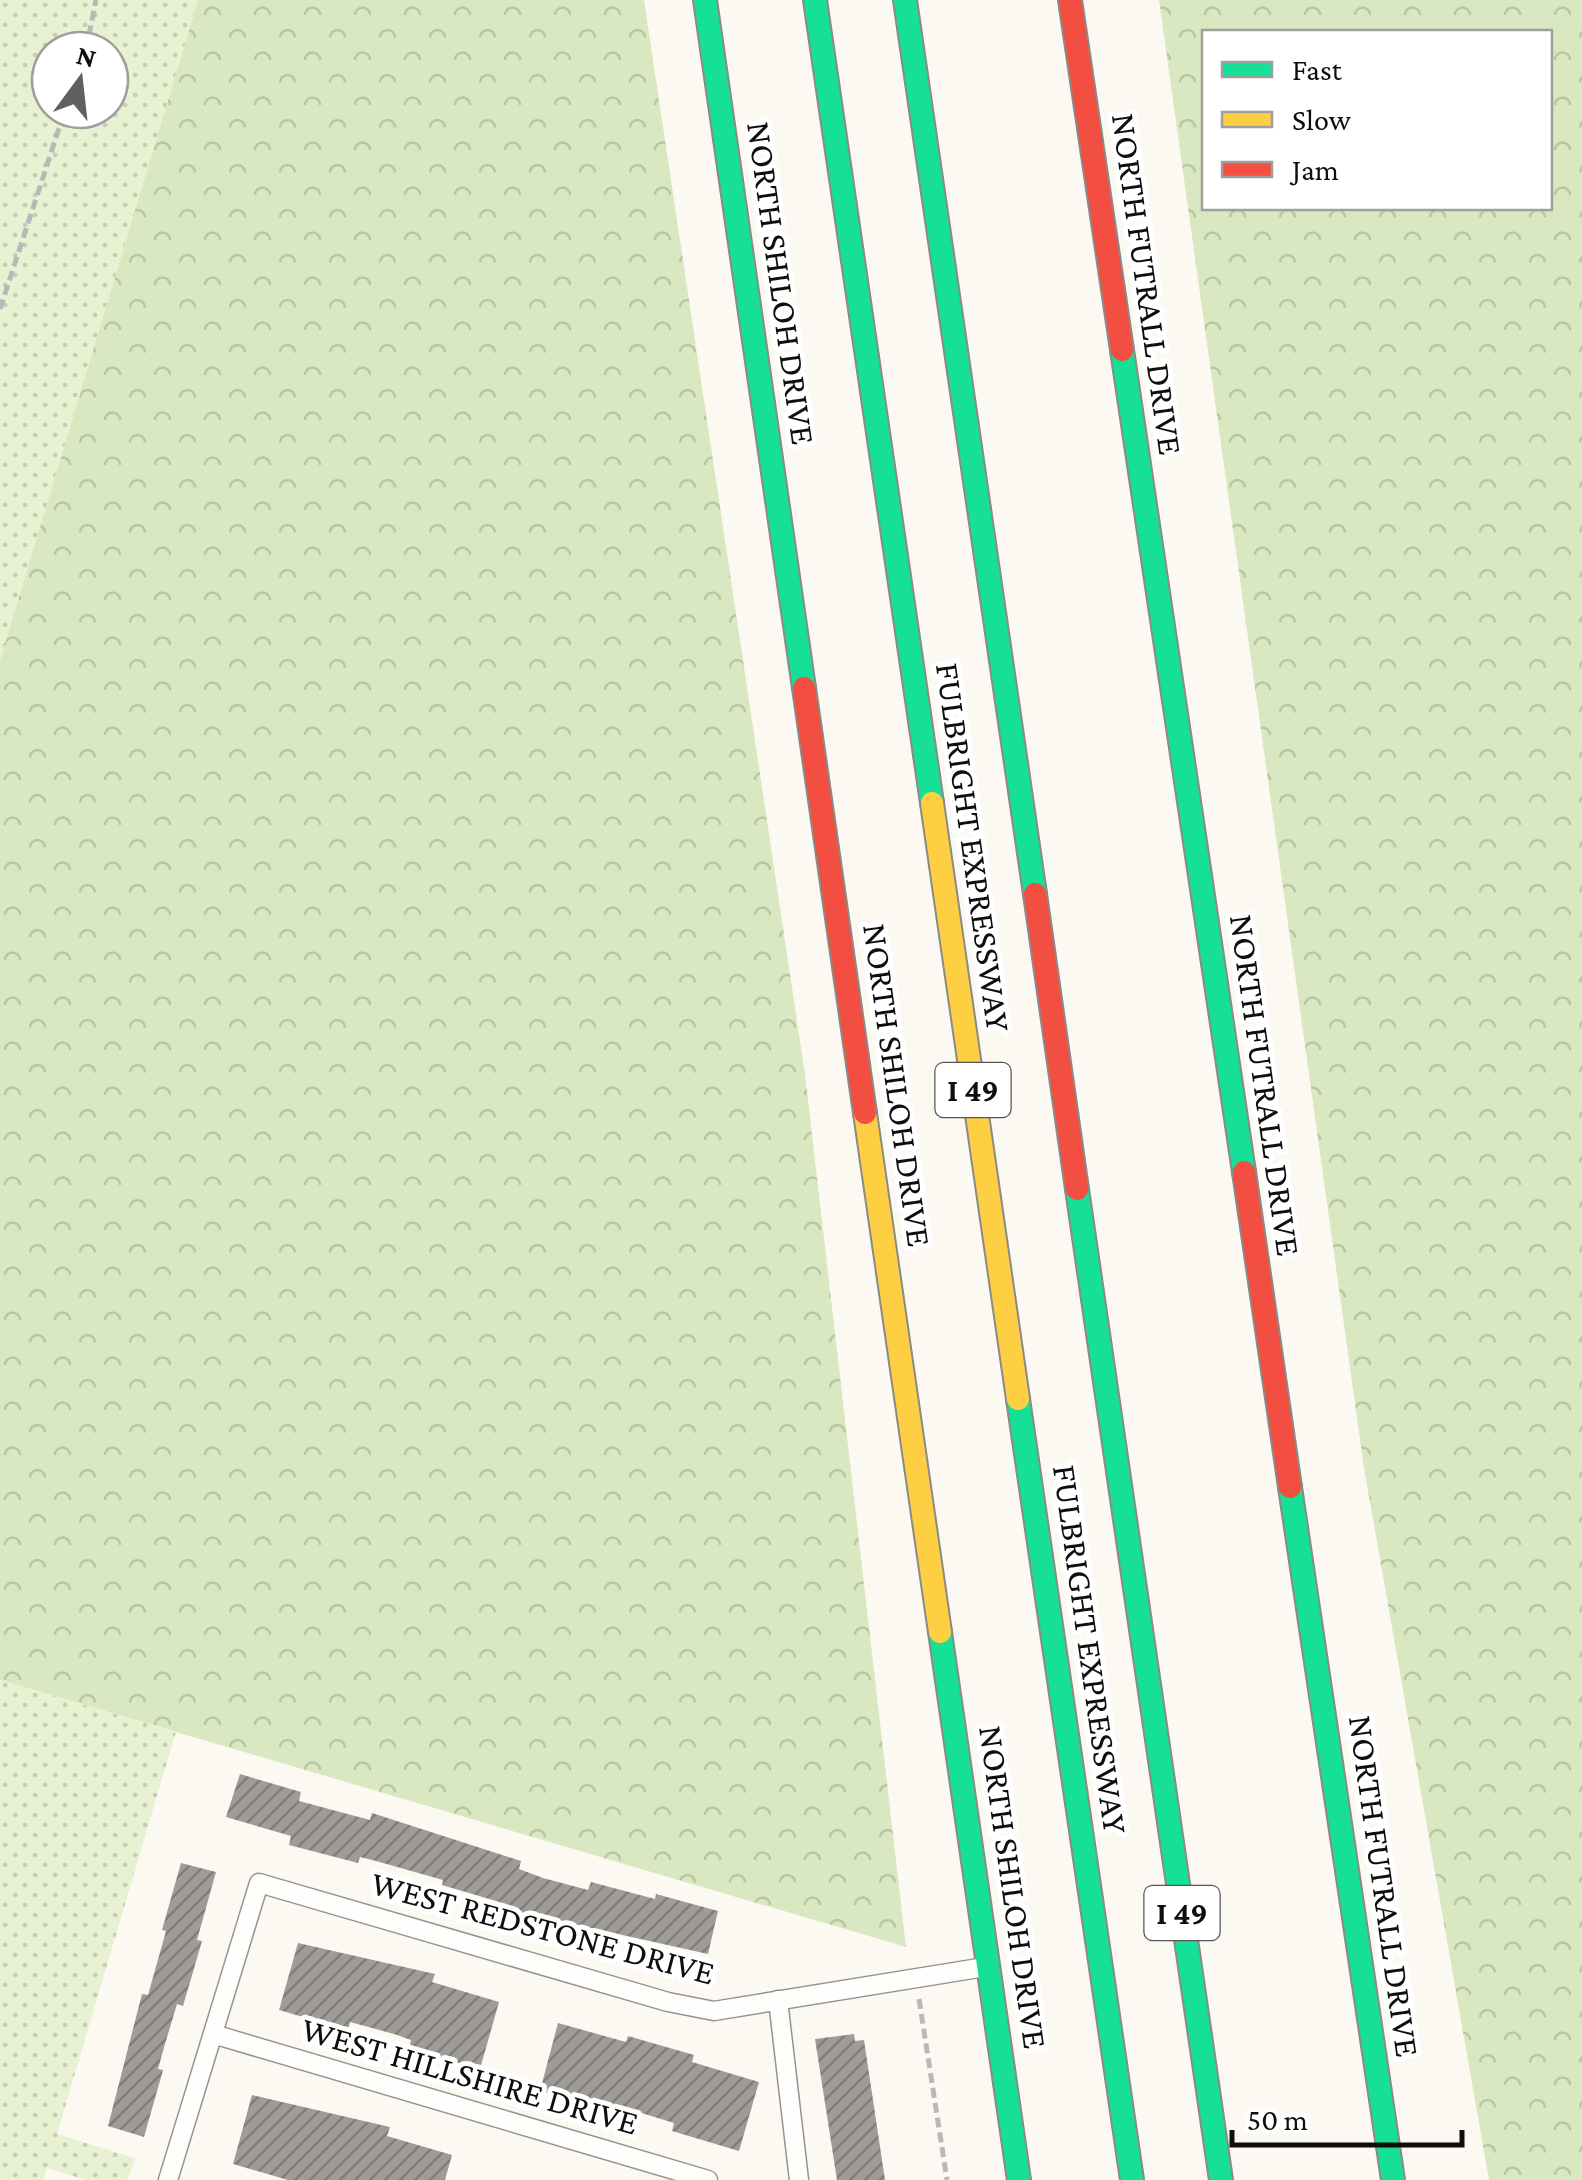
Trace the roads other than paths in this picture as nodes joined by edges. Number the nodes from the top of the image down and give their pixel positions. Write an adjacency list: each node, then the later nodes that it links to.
1 (705, 0): 5 (main road, NORTH SHILOH DRIVE)
2 (814, 0): 12 (main road, FULBRIGHT EXPRESSWAY / I 49)
3 (905, 0): 13 (main road, FULBRIGHT EXPRESSWAY / I 49)
4 (1070, 0): 14 (main road, NORTH FUTRALL DRIVE)
5 (990, 1967): 6 (lane, WEST REDSTONE DRIVE); 11 (main road, NORTH SHILOH DRIVE)
6 (778, 2000): 7 (lane, WEST REDSTONE DRIVE); 10 (lane)
7 (213, 2034): 8 (lane); 9 (lane, WEST HILLSHIRE DRIVE)
8 (168, 2180)
9 (708, 2180)
10 (799, 2180)
11 (1019, 2180)
12 (1132, 2180)
13 (1221, 2180)
14 (1393, 2180)

